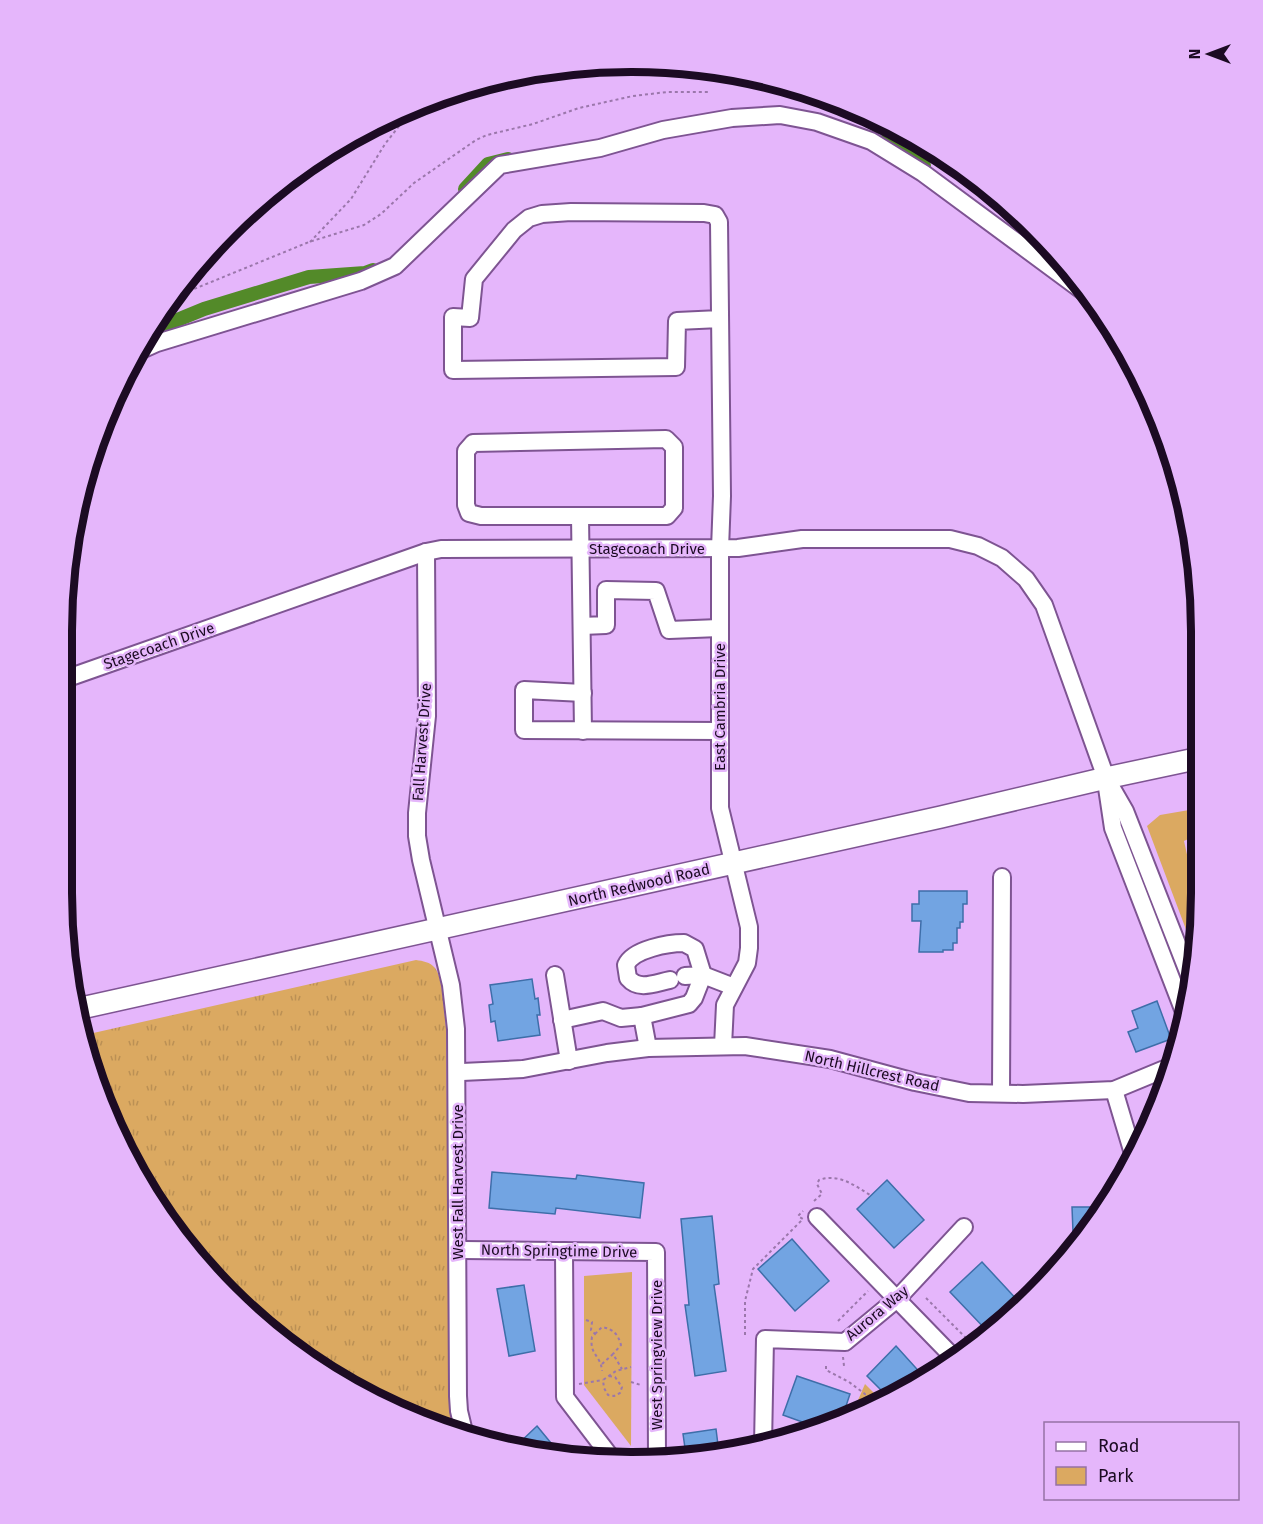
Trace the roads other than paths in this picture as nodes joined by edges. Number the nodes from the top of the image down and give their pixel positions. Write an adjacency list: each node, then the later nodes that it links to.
1 (1063, 276): 3 (street)
2 (720, 319): 2 (street, East Cambria Drive); 6 (street, East Cambria Drive)
3 (151, 346)
4 (580, 516): 4 (street); 5 (street)
5 (581, 549): 6 (street, Stagecoach Drive); 7 (street, Stagecoach Drive); 8 (street)
6 (720, 549): 9 (street, East Cambria Drive); 15 (street, Stagecoach Drive)
7 (426, 552): 10 (street, Stagecoach Drive); 18 (street, Fall Harvest Drive)
8 (582, 626): 9 (street); 11 (street)
9 (719, 628): 13 (street, East Cambria Drive)
10 (72, 676)
11 (583, 693): 12 (street); 12 (street)
12 (583, 731): 13 (street)
13 (720, 731): 16 (street, East Cambria Drive)
14 (1191, 760): 15 (main road, North Redwood Road)
15 (1106, 778): 16 (main road, North Redwood Road); 19 (street); 23 (street)
16 (732, 864): 18 (main road, North Redwood Road); 22 (street, East Cambria Drive)
17 (1002, 877): 33 (street)
18 (437, 929): 24 (main road, North Redwood Road); 42 (street, West Fall Harvest Drive)
19 (1186, 966)
20 (555, 975): 26 (street)
21 (703, 975): 21 (street); 22 (street); 25 (street)
22 (734, 987): 27 (street, East Cambria Drive)
23 (1180, 1002)
24 (84, 1007)
25 (642, 1016): 26 (street); 28 (street)
26 (562, 1020): 29 (street)
27 (723, 1046): 28 (street, North Hillcrest Road); 33 (street, North Hillcrest Road)
28 (648, 1048): 29 (street, North Hillcrest Road)
29 (568, 1062): 31 (street, North Hillcrest Road)
30 (1162, 1070): 32 (street, North Hillcrest Road)
31 (462, 1072)
32 (1114, 1090): 33 (street, North Hillcrest Road); 34 (street)
33 (1001, 1093)
34 (1130, 1145)
35 (817, 1217): 40 (street)
36 (964, 1227): 40 (street, Aurora Way)
37 (463, 1250): 38 (street, North Springtime Drive)
38 (564, 1251): 39 (street, North Springtime Drive); 44 (street)
39 (656, 1252): 45 (street, West Springview Drive)
40 (897, 1299): 41 (street); 43 (street, Aurora Way)
41 (949, 1353)
42 (462, 1425)
43 (763, 1436)
44 (606, 1451)
45 (657, 1451)

